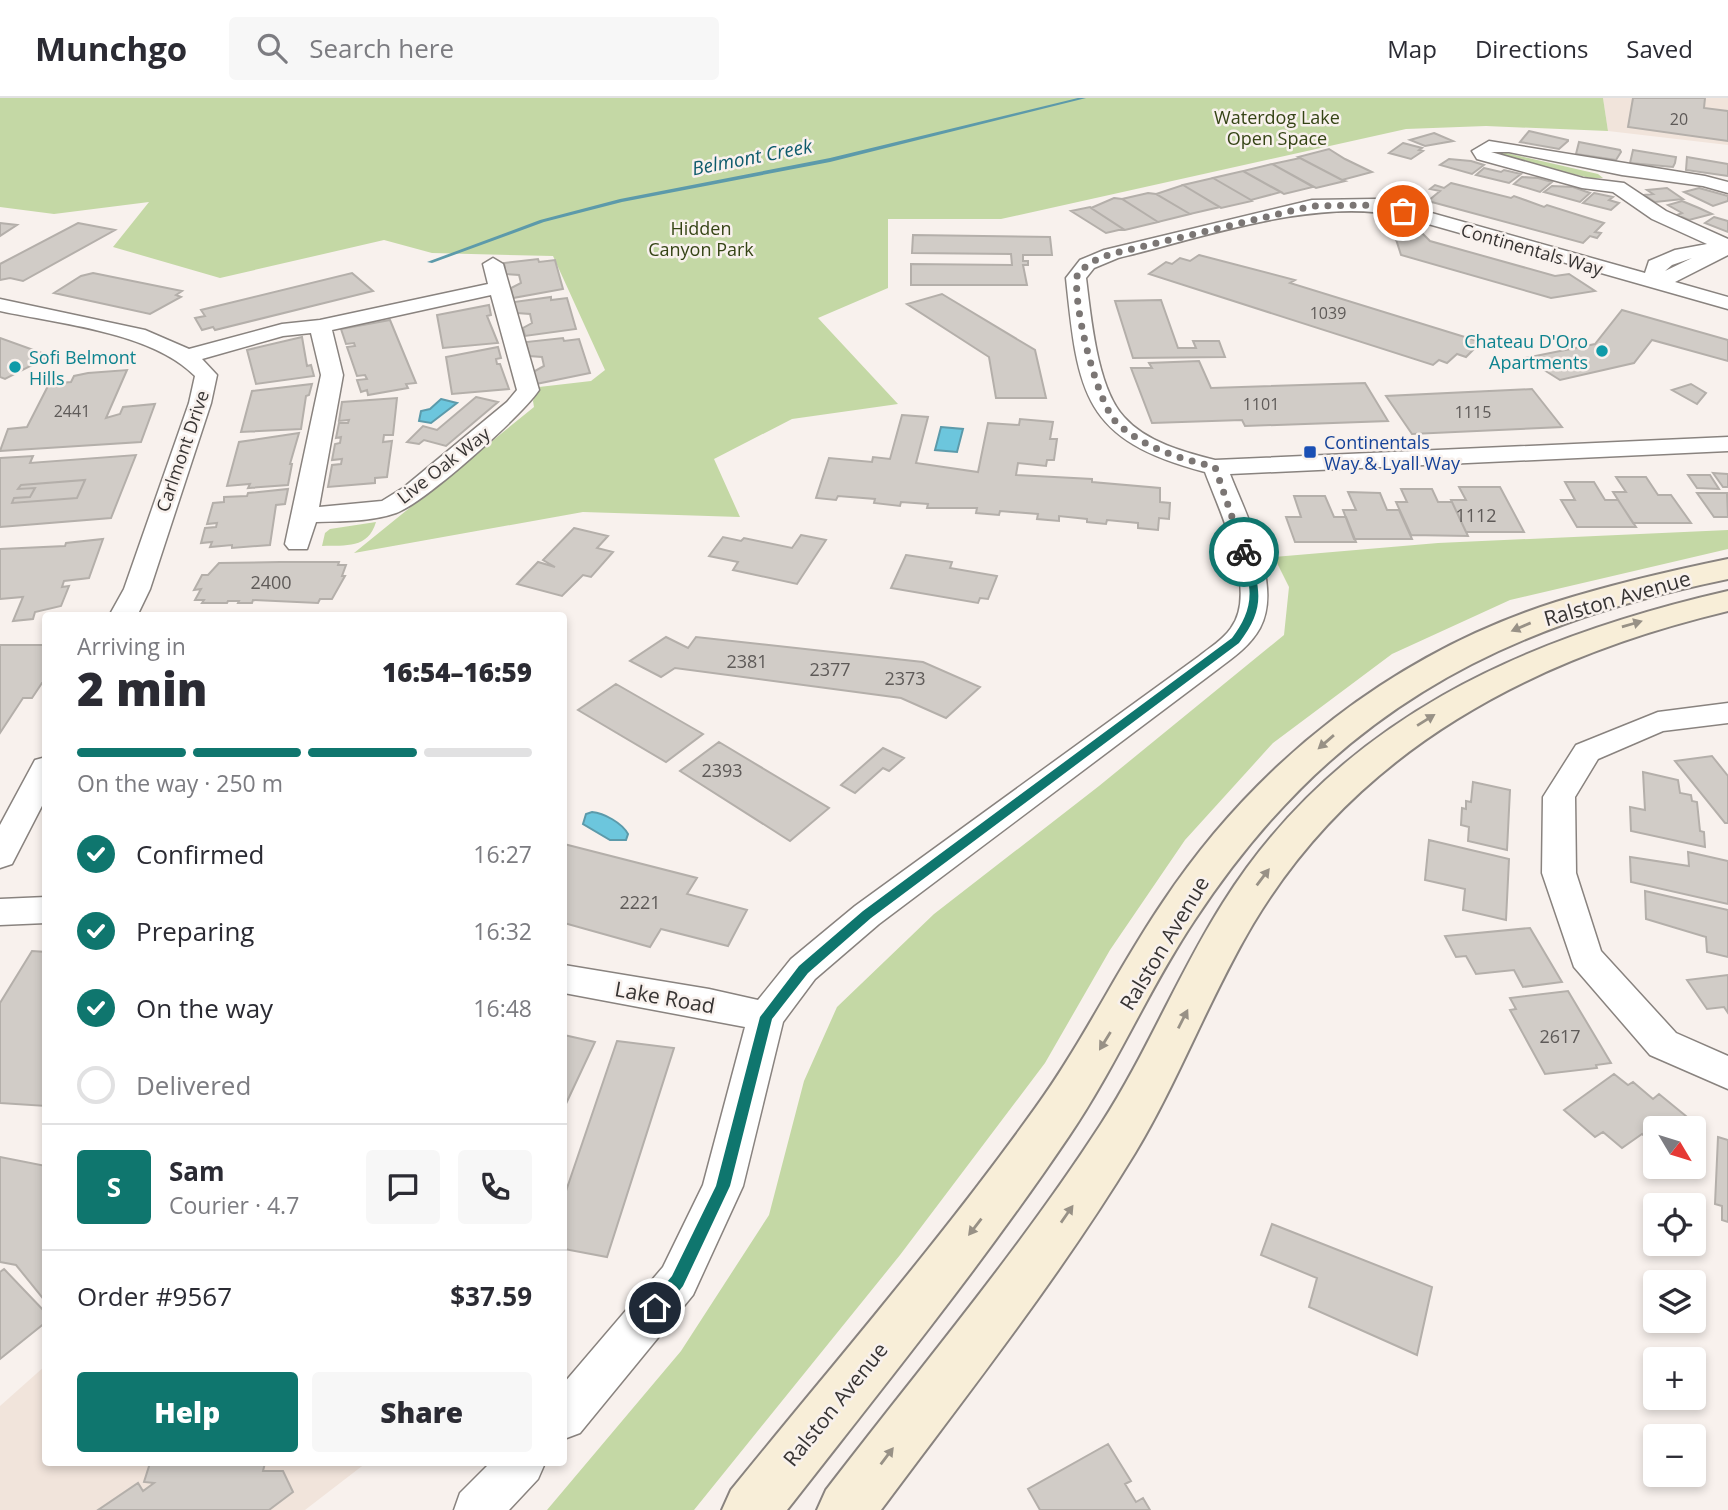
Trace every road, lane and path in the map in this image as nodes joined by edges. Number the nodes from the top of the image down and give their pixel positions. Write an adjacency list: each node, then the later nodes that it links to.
1 (1617, 178): 1 (street); 2 (street); 3 (street)
2 (1728, 188)
3 (1728, 247): 5 (street)
4 (493, 264): 6 (street, Live Oak Way)
5 (1654, 284): 7 (street, Continentals Way); 12 (street, Continentals Way)
6 (498, 288): 9 (street); 13 (street, Live Oak Way)
7 (1728, 303)
8 (0, 305): 10 (street)
9 (320, 327): 10 (street); 13 (street)
10 (187, 356): 17 (street, Carlmont Drive)
11 (1728, 444): 12 (street, Continentals Way)
12 (1215, 467): 24 (street)
13 (305, 515): 14 (street)
14 (298, 544)
15 (1728, 569): 29 (main road, Ralston Avenue, one-way to 29)
16 (1728, 601): 30 (main road, Ralston Avenue, one-way to 16)
17 (125, 612)
18 (1728, 713): 25 (street)
19 (42, 775): 20 (street)
20 (0, 856)
21 (42, 910): 22 (street)
22 (0, 912)
23 (567, 979): 24 (street, Lake Road)
24 (766, 1017): 26 (street)
25 (1728, 1073)
26 (567, 1414)
27 (519, 1466): 28 (street)
28 (477, 1510)
29 (751, 1510)
30 (846, 1510)

